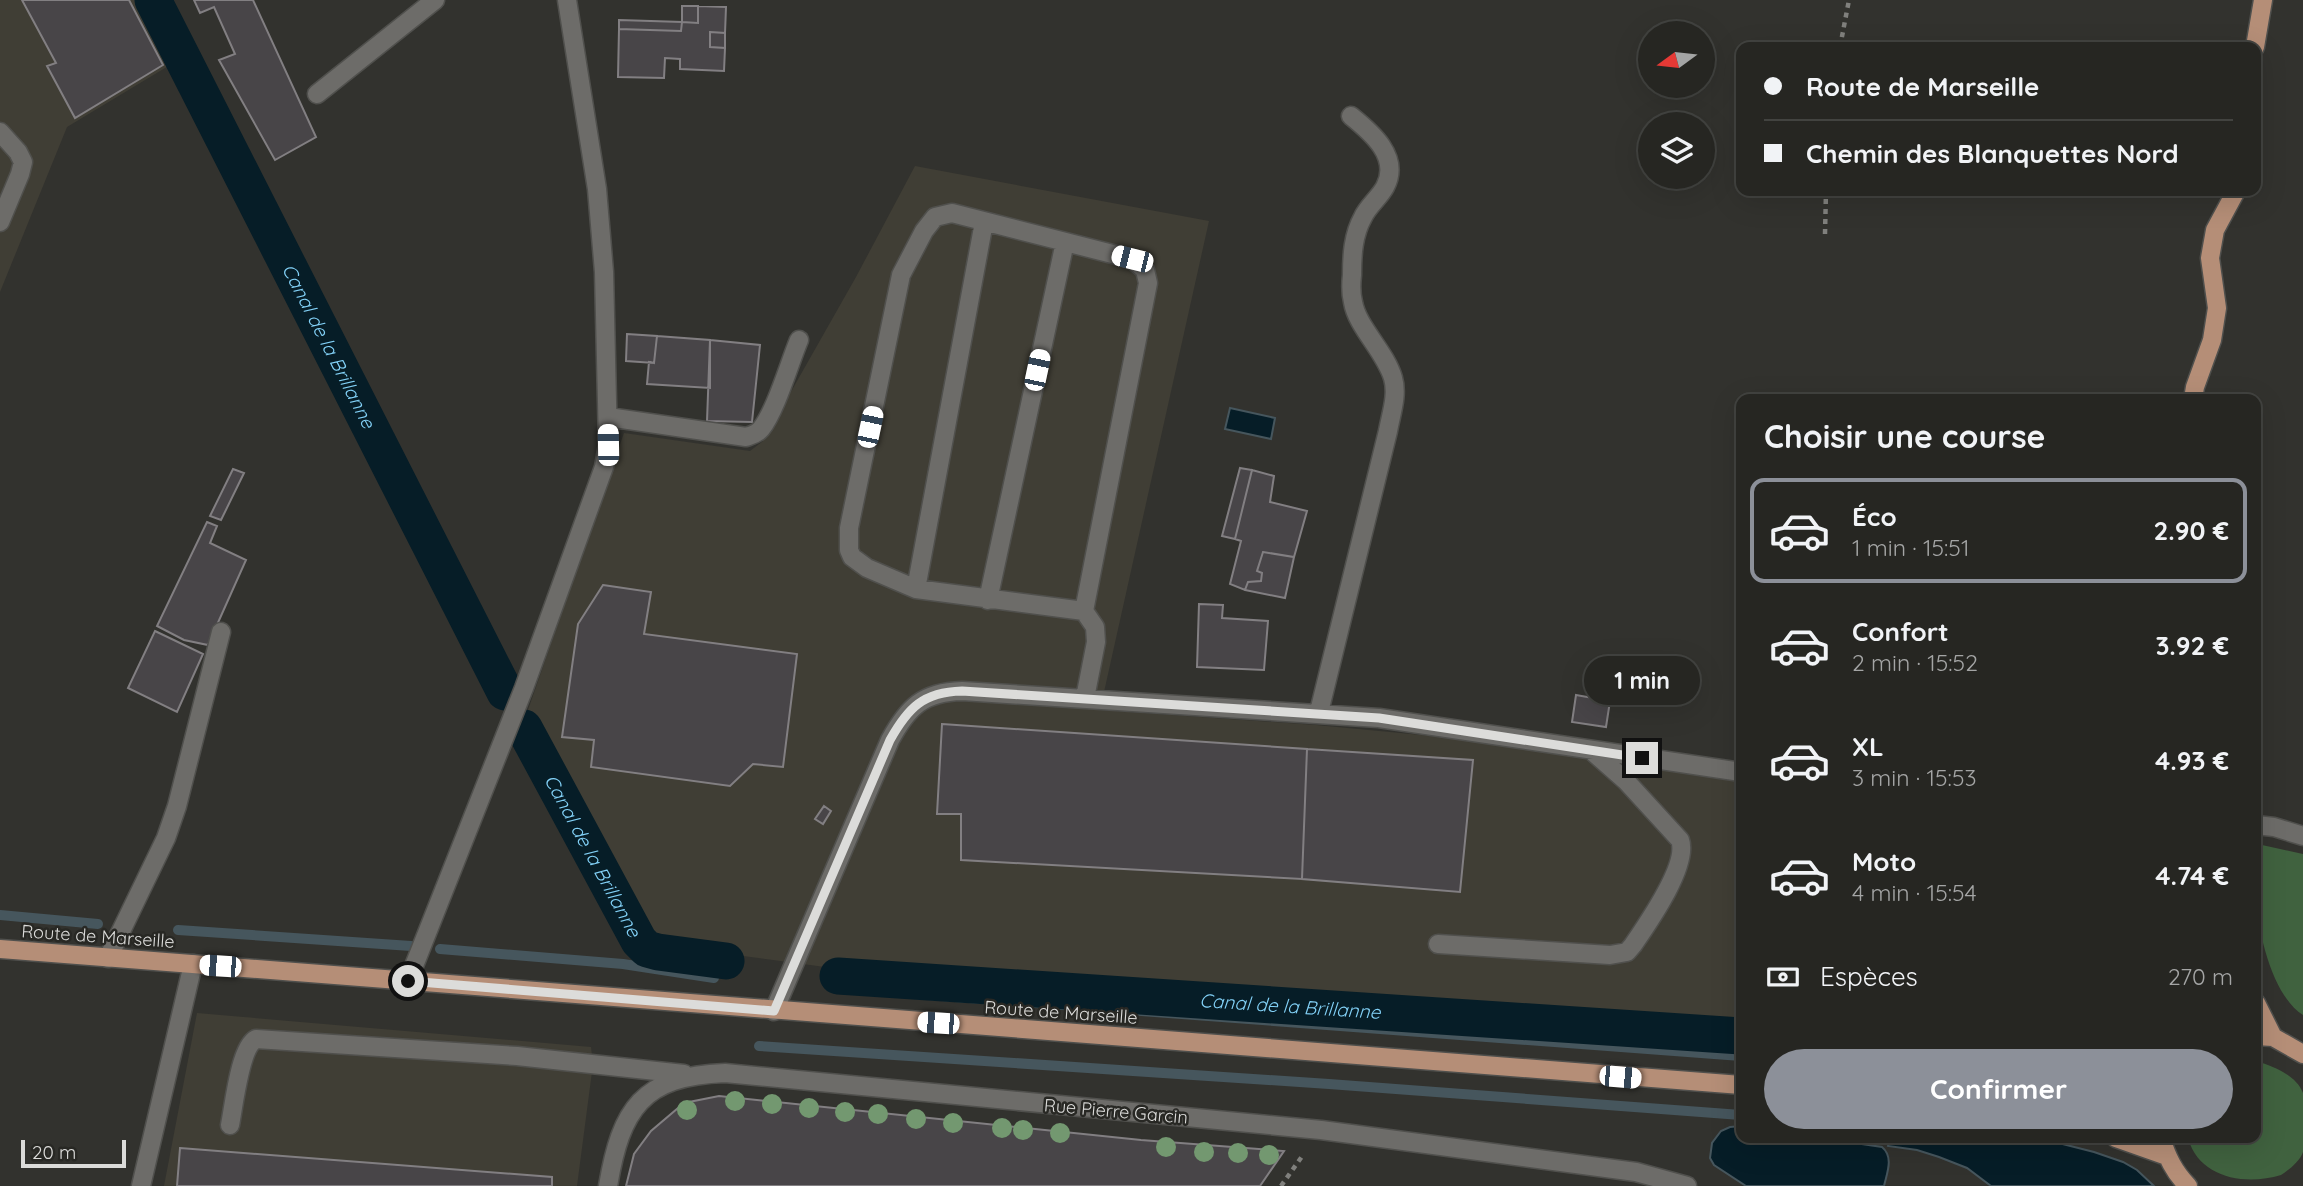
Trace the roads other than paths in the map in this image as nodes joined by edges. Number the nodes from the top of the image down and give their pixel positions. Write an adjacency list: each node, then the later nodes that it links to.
1 (435, 0): 5 (street)
2 (567, 0): 14 (street)
3 (2263, 0): 4 (main road)
4 (2256, 42)
5 (317, 94)
6 (1351, 116): 20 (street)
7 (0, 132): 9 (street)
8 (2233, 196): 13 (main road)
9 (0, 222)
10 (984, 222): 11 (street); 15 (street); 15 (street)
11 (1065, 242): 16 (street); 17 (street)
12 (799, 340): 14 (street)
13 (2194, 394)
14 (608, 417): 29 (street)
15 (916, 589): 16 (street)
16 (988, 600): 17 (street)
17 (1084, 611): 19 (street)
18 (221, 632): 27 (street)
19 (1085, 698): 20 (street); 30 (street)
20 (1319, 712): 21 (street)
21 (1592, 751): 22 (street); 25 (street)
22 (1736, 771)
23 (2261, 826): 24 (street)
24 (2303, 835)
25 (1437, 944)
26 (0, 949): 27 (main road, Route de Marseille)
27 (108, 958): 28 (main road, Route de Marseille)
28 (193, 964): 29 (main road, Route de Marseille); 39 (street)
29 (408, 981): 30 (main road, Route de Marseille)
30 (774, 1011): 34 (main road, Route de Marseille)
31 (2264, 1037): 32 (main road)
32 (2303, 1054)
33 (695, 1075): 35 (street); 40 (street, Rue Pierre Garcin); 41 (street, Rue Pierre Garcin)
34 (1736, 1086)
35 (230, 1125)
36 (2130, 1143): 38 (main road)
37 (2163, 1143): 38 (main road)
38 (2167, 1156): 42 (main road)
39 (141, 1186)
40 (608, 1186)
41 (1687, 1186)
42 (2187, 1186)

